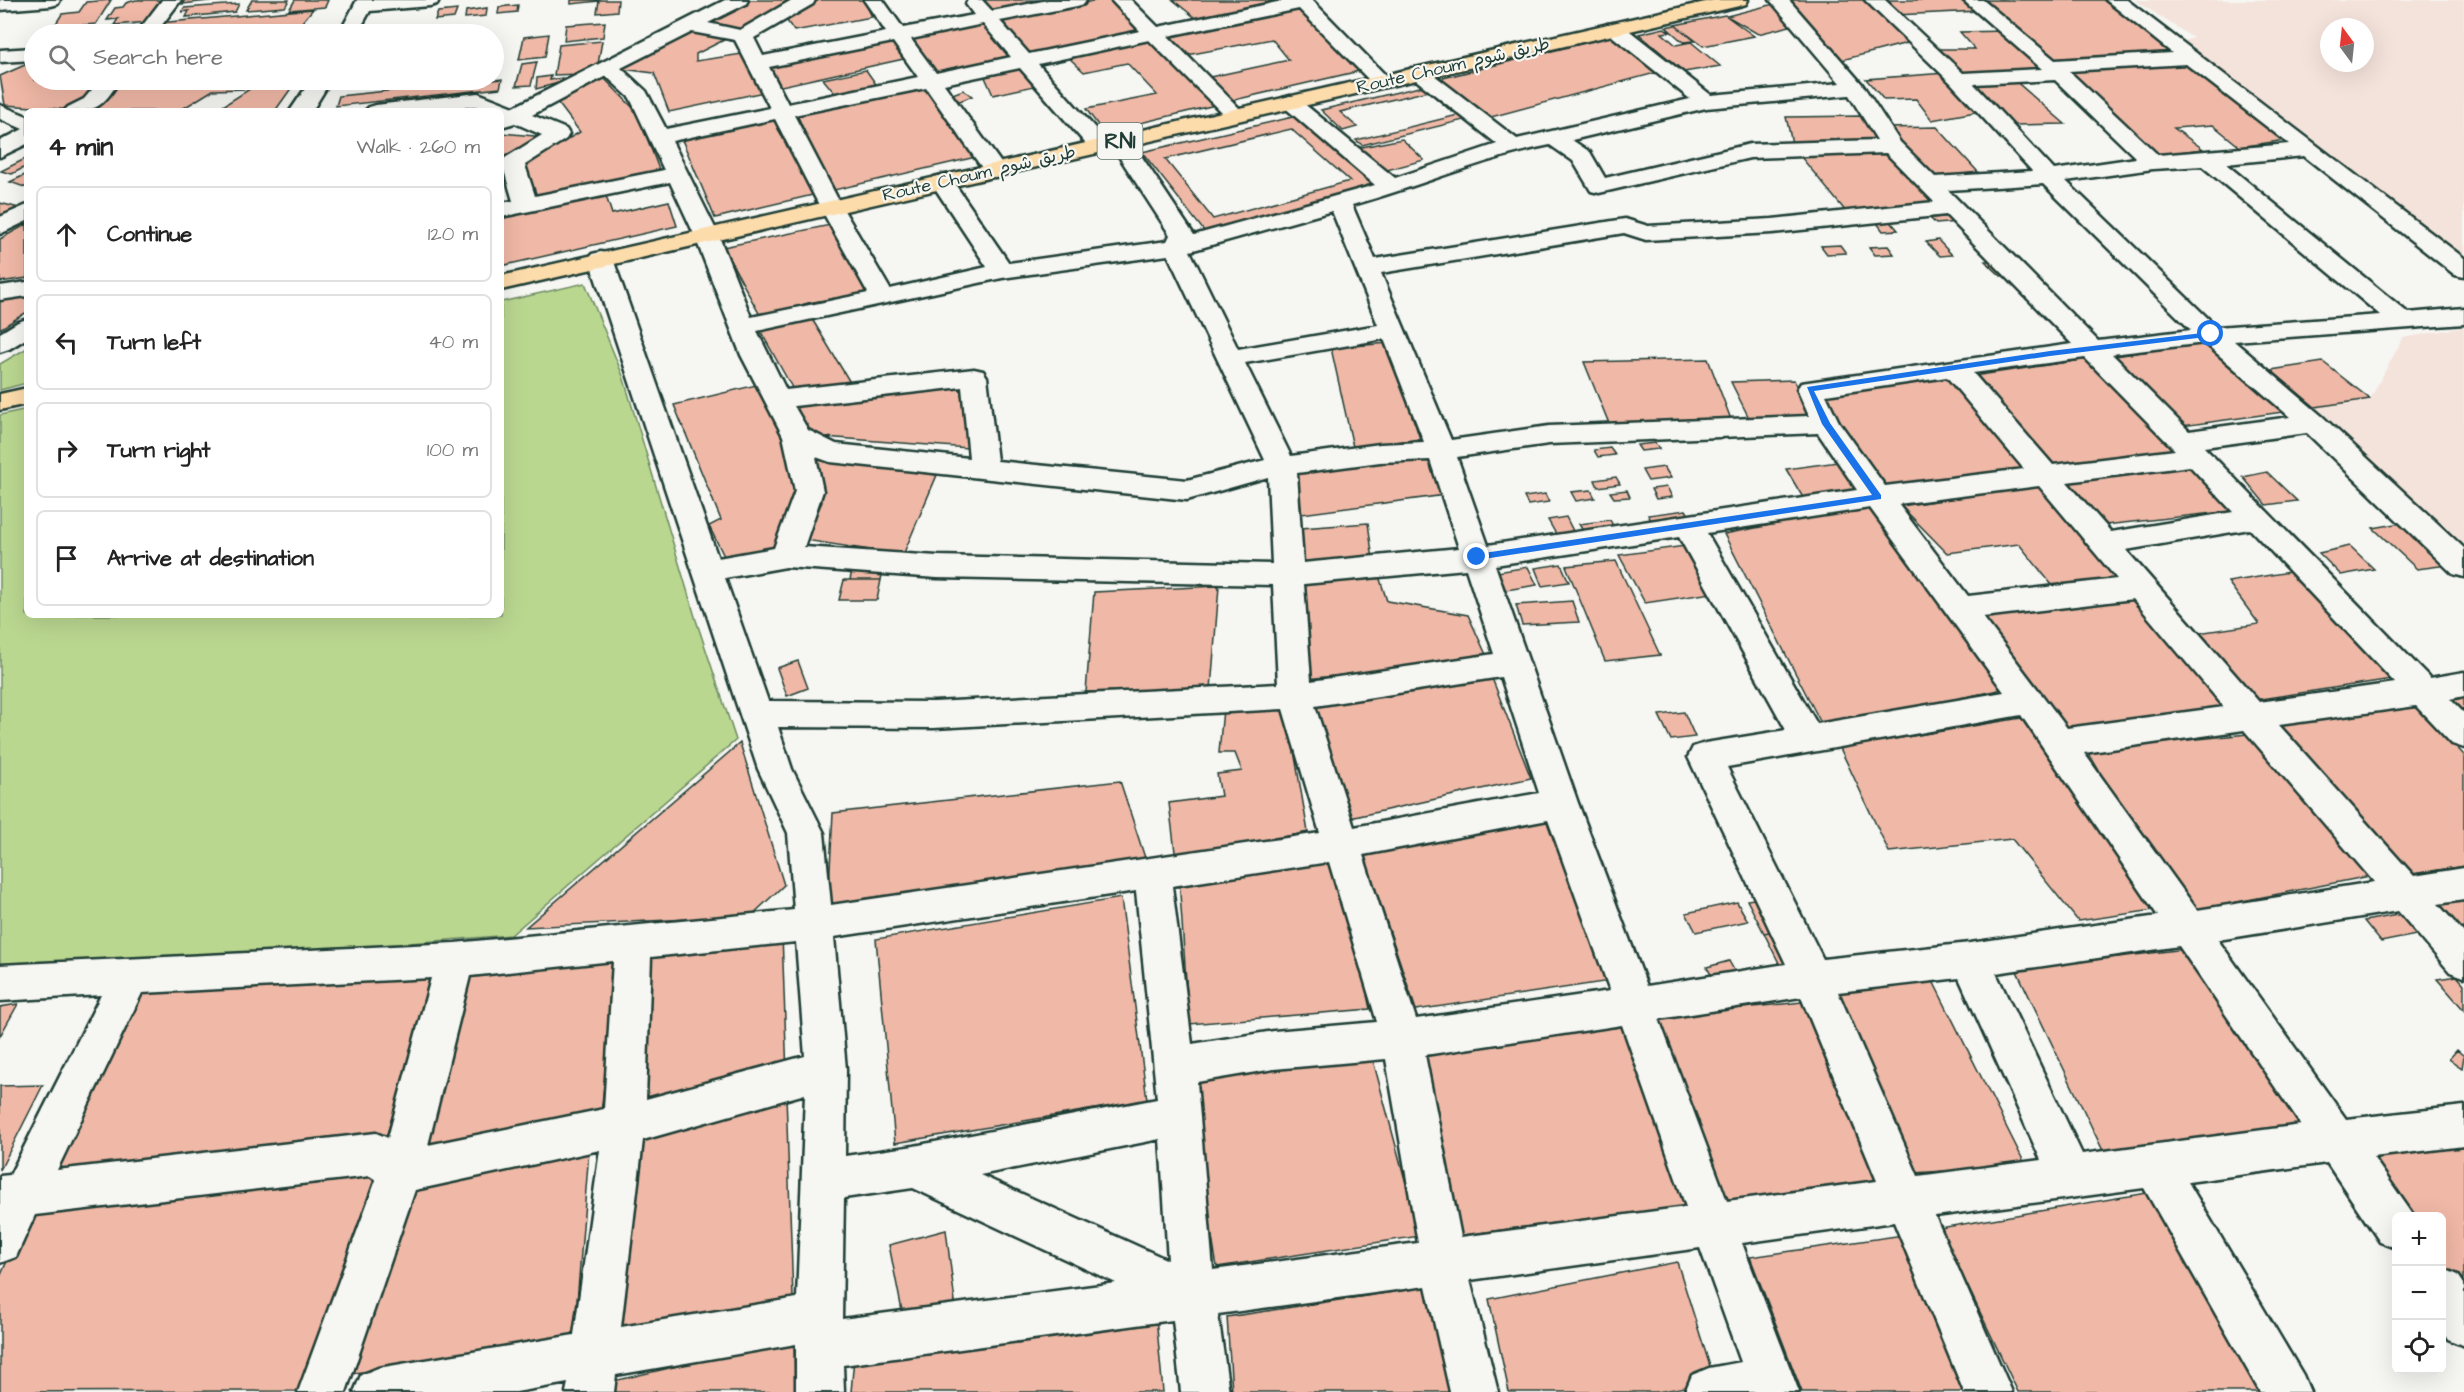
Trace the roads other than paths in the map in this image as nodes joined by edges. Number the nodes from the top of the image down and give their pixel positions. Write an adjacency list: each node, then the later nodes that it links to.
1 (51, 0): 17 (street)
2 (172, 0): 19 (street)
3 (430, 0): 16 (street)
4 (739, 0): 21 (street)
5 (806, 0): 25 (street)
6 (873, 0): 24 (street)
7 (972, 0): 18 (street)
8 (1077, 0): 18 (street)
9 (1120, 0): 23 (street)
10 (1739, 0): 22 (highway, Route Choum طريق شوم / RN1)
11 (1779, 0): 37 (street)
12 (1874, 0): 34 (street)
13 (1972, 0): 32 (street)
14 (2115, 0): 28 (street)
15 (1303, 1): 23 (street); 36 (street)
16 (365, 3): 20 (street)
17 (5, 5)
18 (986, 18): 24 (street); 29 (street)
19 (153, 24)
20 (353, 24)
21 (688, 25): 25 (street); 31 (street)
22 (1614, 28): 33 (highway, Route Choum طريق شوم / RN1); 41 (street)
23 (1153, 34): 29 (street); 48 (street)
24 (898, 35): 30 (street); 35 (street)
25 (743, 36): 30 (street)
26 (24, 55): 27 (street)
27 (0, 56)
28 (2192, 58): 32 (street); 57 (street)
29 (1023, 61): 35 (street); 54 (street)
30 (757, 63): 47 (street)
31 (609, 68): 49 (street); 52 (street)
32 (2055, 70): 34 (street); 60 (street)
33 (1418, 72): 36 (highway, Route Choum طريق شوم / RN1); 55 (street)
34 (1958, 80): 63 (street)
35 (931, 81): 47 (street); 61 (street)
36 (1381, 81): 40 (highway, Route Choum طريق شوم / RN1)
37 (1855, 88): 41 (street); 56 (street)
38 (102, 90): 42 (street)
39 (315, 90): 43 (street)
40 (1290, 102): 48 (highway, Route Choum طريق شوم / RN1); 66 (street)
41 (1706, 102): 53 (street)
42 (81, 108)
43 (303, 108)
44 (402, 108): 45 (street)
45 (492, 108)
46 (0, 111): 50 (street)
47 (783, 111): 52 (street); 70 (street)
48 (1235, 115): 54 (highway, Route Choum طريق شوم / RN1)
49 (508, 118): 68 (street)
50 (24, 123)
51 (24, 137): 58 (street)
52 (661, 137): 62 (street)
53 (1554, 138): 55 (street); 69 (street)
54 (1110, 144): 61 (highway, Route Choum طريق شوم / RN1); 76 (street)
55 (1513, 146): 66 (street)
56 (1892, 146): 65 (street); 69 (street)
57 (2308, 149): 59 (street); 79 (street)
58 (0, 150)
59 (2207, 159): 60 (street); 86 (street)
60 (2153, 162): 63 (street)
61 (995, 170): 64 (highway, Route Choum طريق شوم / RN1)
62 (677, 174): 68 (street); 75 (street)
63 (2049, 177): 65 (street); 90 (street)
64 (942, 182): 70 (highway, Route Choum طريق شوم / RN1); 80 (street)
65 (1930, 184): 71 (street)
66 (1392, 187): 67 (street)
67 (1339, 201): 76 (street); 78 (street)
68 (526, 205): 72 (street)
69 (1612, 206): 71 (street); 78 (street)
70 (831, 207): 75 (highway, Route Choum طريق شوم / RN1); 84 (street)
71 (1953, 207): 92 (street)
72 (504, 209)
73 (24, 214): 74 (street)
74 (0, 227)
75 (706, 234): 77 (highway, Route Choum طريق شوم / RN1); 87 (street)
76 (1176, 247): 80 (street); 93 (street)
77 (601, 259): 81 (highway, Route Choum طريق شوم / RN1); 113 (street)
78 (1367, 268): 89 (street)
79 (2464, 270)
80 (1002, 272): 84 (street)
81 (504, 282)
82 (24, 289): 83 (street)
83 (0, 293)
84 (883, 298): 87 (street)
85 (2464, 316): 86 (street)
86 (2402, 321): 90 (street)
87 (742, 326): 96 (street)
88 (24, 329): 91 (street)
89 (1393, 330): 93 (street); 102 (street)
90 (2211, 334): 92 (street); 98 (street)
91 (0, 344)
92 (2089, 349): 94 (street); 101 (street)
93 (1230, 358): 103 (street)
94 (1954, 368): 99 (street); 105 (street)
95 (24, 397): 97 (highway)
96 (778, 399): 100 (street); 104 (street)
97 (0, 402)
98 (2313, 423): 101 (street); 112 (street)
99 (1826, 424): 102 (street); 106 (street)
100 (797, 436): 104 (street); 110 (street)
101 (2189, 448): 105 (street); 107 (street)
102 (1441, 450): 103 (street); 111 (street)
103 (1282, 466): 104 (street); 114 (street)
104 (984, 470)
105 (2048, 475): 106 (street); 109 (street)
106 (1878, 497): 108 (street); 116 (street)
107 (2257, 518): 109 (street); 119 (street)
108 (1688, 526): 111 (street); 125 (street)
109 (2104, 543): 115 (street)
110 (786, 556): 113 (street); 114 (street)
111 (1477, 557): 114 (street); 117 (street)
112 (2464, 566)
113 (708, 570): 122 (street)
114 (1288, 575): 120 (street)
115 (2141, 587): 116 (street); 123 (street)
116 (1961, 608): 121 (street)
117 (1513, 663): 120 (street); 127 (street)
118 (2464, 684): 119 (street)
119 (2423, 692): 123 (street); 124 (street)
120 (1294, 696): 122 (street); 128 (street)
121 (2030, 701): 125 (street); 126 (street)
122 (757, 714): 132 (street)
123 (2252, 717): 126 (street); 131 (street)
124 (2464, 735)
125 (1808, 739): 139 (street)
126 (2058, 743): 133 (street)
127 (1560, 803): 128 (street); 141 (street)
128 (1342, 844): 129 (street); 142 (street)
129 (1152, 873): 132 (street); 143 (street)
130 (2464, 884): 131 (street)
131 (2405, 892): 133 (street); 137 (street)
132 (814, 924): 134 (street); 144 (street)
133 (2188, 928): 136 (street); 148 (street)
134 (633, 943): 135 (street); 146 (street)
135 (455, 960): 138 (street); 151 (street)
136 (1970, 960): 139 (street); 152 (street)
137 (2464, 960)
138 (130, 976): 140 (street); 154 (street)
139 (1812, 978): 141 (street); 155 (street)
140 (0, 983)
141 (1636, 1006): 142 (street); 157 (street)
142 (1402, 1038): 143 (street); 159 (street)
143 (1175, 1066): 145 (street)
144 (826, 1069): 146 (street); 153 (street)
145 (1179, 1115): 150 (street); 160 (street)
146 (624, 1125): 151 (street); 164 (street)
147 (2464, 1126): 148 (street)
148 (2337, 1140): 149 (street); 156 (street)
149 (2154, 1165): 152 (street); 173 (street)
150 (914, 1167): 153 (street); 160 (street)
151 (400, 1172): 154 (street); 166 (street)
152 (2071, 1177): 155 (street)
153 (823, 1180): 163 (street)
154 (11, 1197): 158 (street)
155 (1907, 1199): 157 (street); 172 (street)
156 (2392, 1219)
157 (1713, 1225): 159 (street); 165 (street)
158 (0, 1242)
159 (1443, 1261): 160 (street); 170 (street)
160 (1193, 1295): 163 (street); 169 (street)
161 (2446, 1297): 162 (street)
162 (2464, 1323)
163 (820, 1331): 164 (street); 168 (street)
164 (591, 1374): 167 (street)
165 (1773, 1386): 171 (street)
166 (322, 1392)
167 (378, 1392)
168 (820, 1392)
169 (1205, 1392)
170 (1474, 1392)
171 (1709, 1392)
172 (1988, 1392)
173 (2286, 1392)

